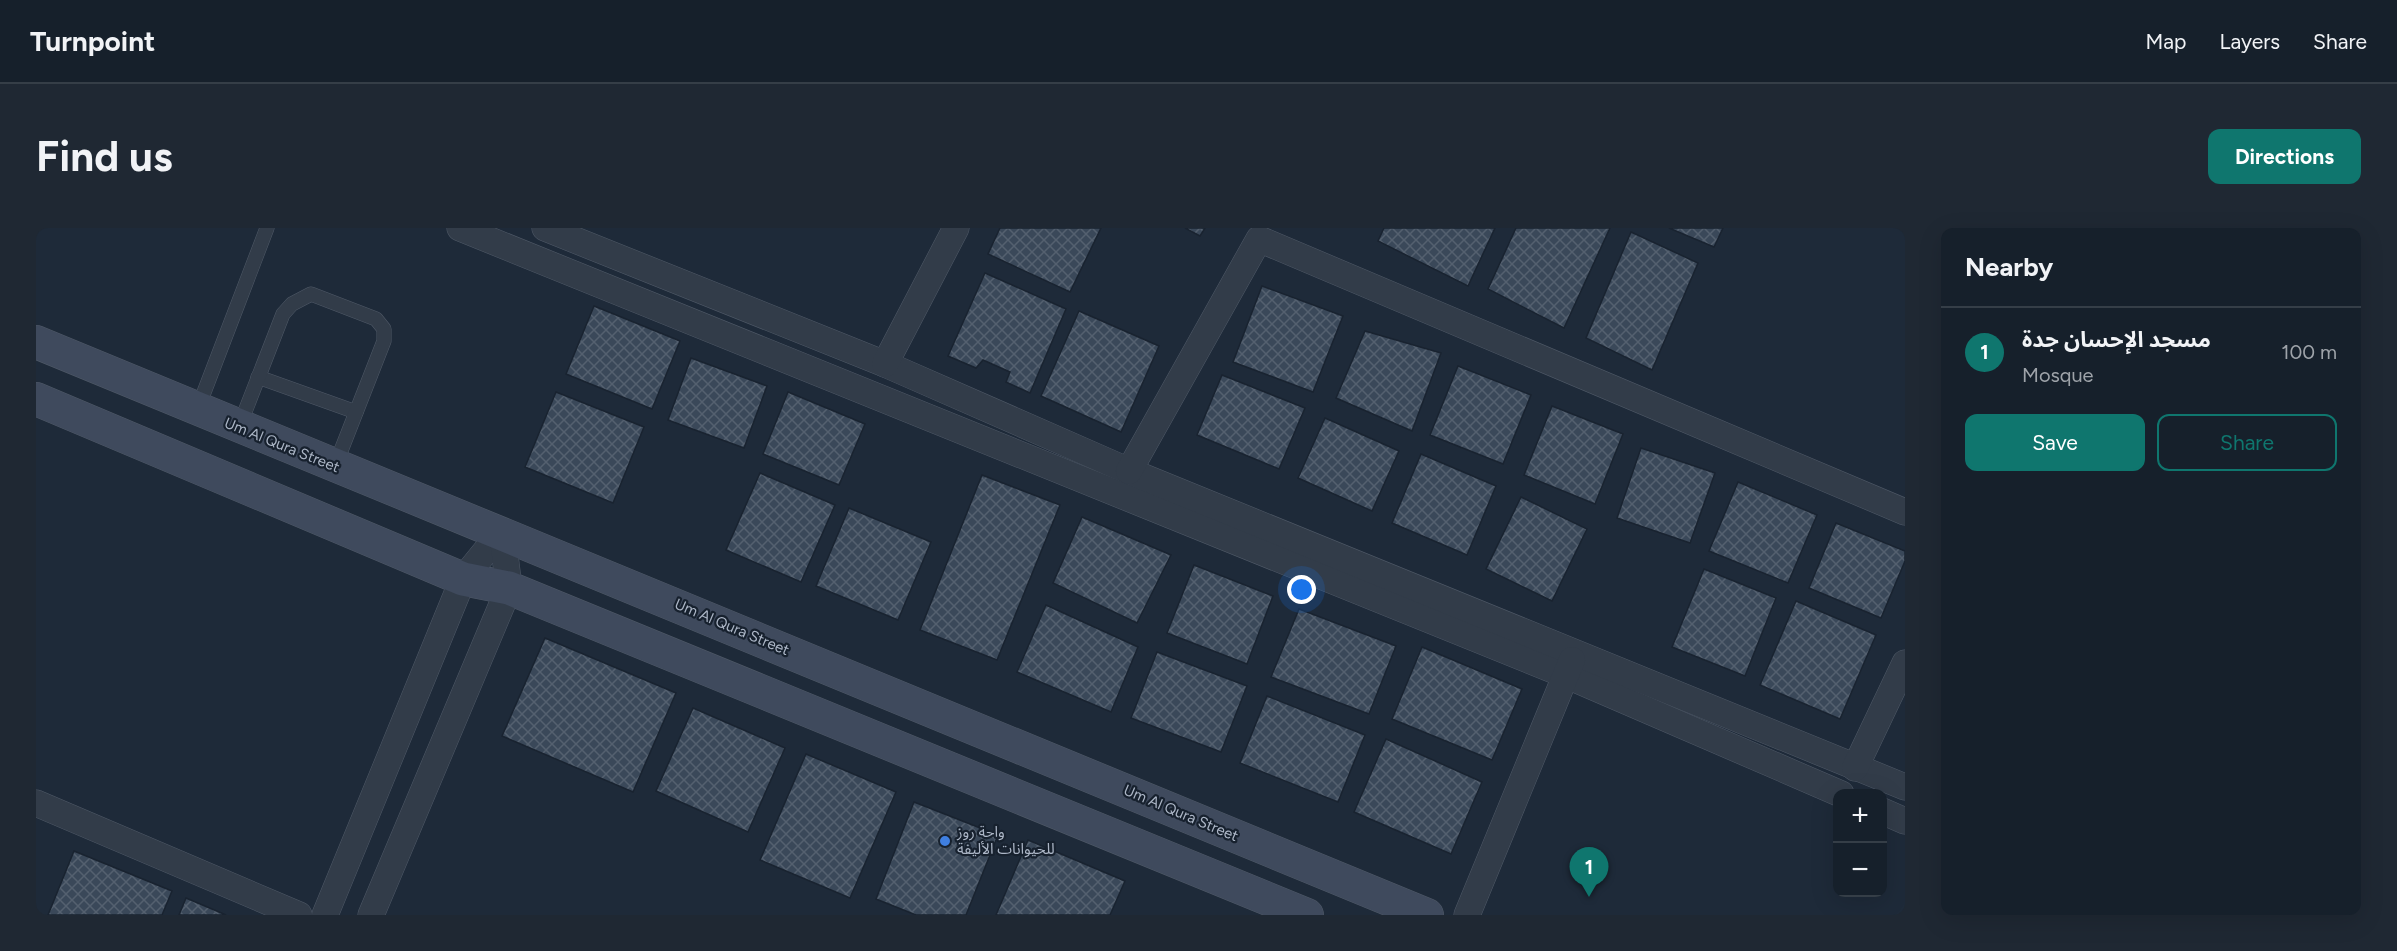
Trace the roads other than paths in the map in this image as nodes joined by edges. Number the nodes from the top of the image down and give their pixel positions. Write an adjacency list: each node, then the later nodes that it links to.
1 (267, 228): 9 (lane)
2 (460, 228): 19 (street)
3 (545, 228): 6 (street)
4 (956, 228): 6 (street)
5 (36, 342): 9 (main road, Um Al Qura Street)
6 (885, 364): 13 (street)
7 (258, 377): 10 (lane); 10 (lane); 11 (lane)
8 (36, 399): 16 (main road)
9 (198, 410): 11 (main road, Um Al Qura Street)
10 (356, 412): 12 (lane)
11 (238, 427): 12 (main road, Um Al Qura Street)
12 (335, 466): 15 (main road, Um Al Qura Street)
13 (1129, 471): 14 (street); 19 (street)
14 (1905, 512)
15 (502, 531): 16 (street); 17 (street); 30 (main road, Um Al Qura Street)
16 (463, 579): 17 (main road); 27 (street)
17 (509, 588): 28 (street); 29 (main road)
18 (1905, 663): 20 (street)
19 (1571, 664): 20 (street); 22 (street); 31 (street)
20 (1855, 768): 21 (street)
21 (1905, 787)
22 (1833, 790)
23 (38, 808): 26 (street)
24 (1887, 813): 25 (street)
25 (1905, 821)
26 (299, 915)
27 (325, 915)
28 (371, 915)
29 (1307, 915)
30 (1427, 915)
31 (1467, 915)

